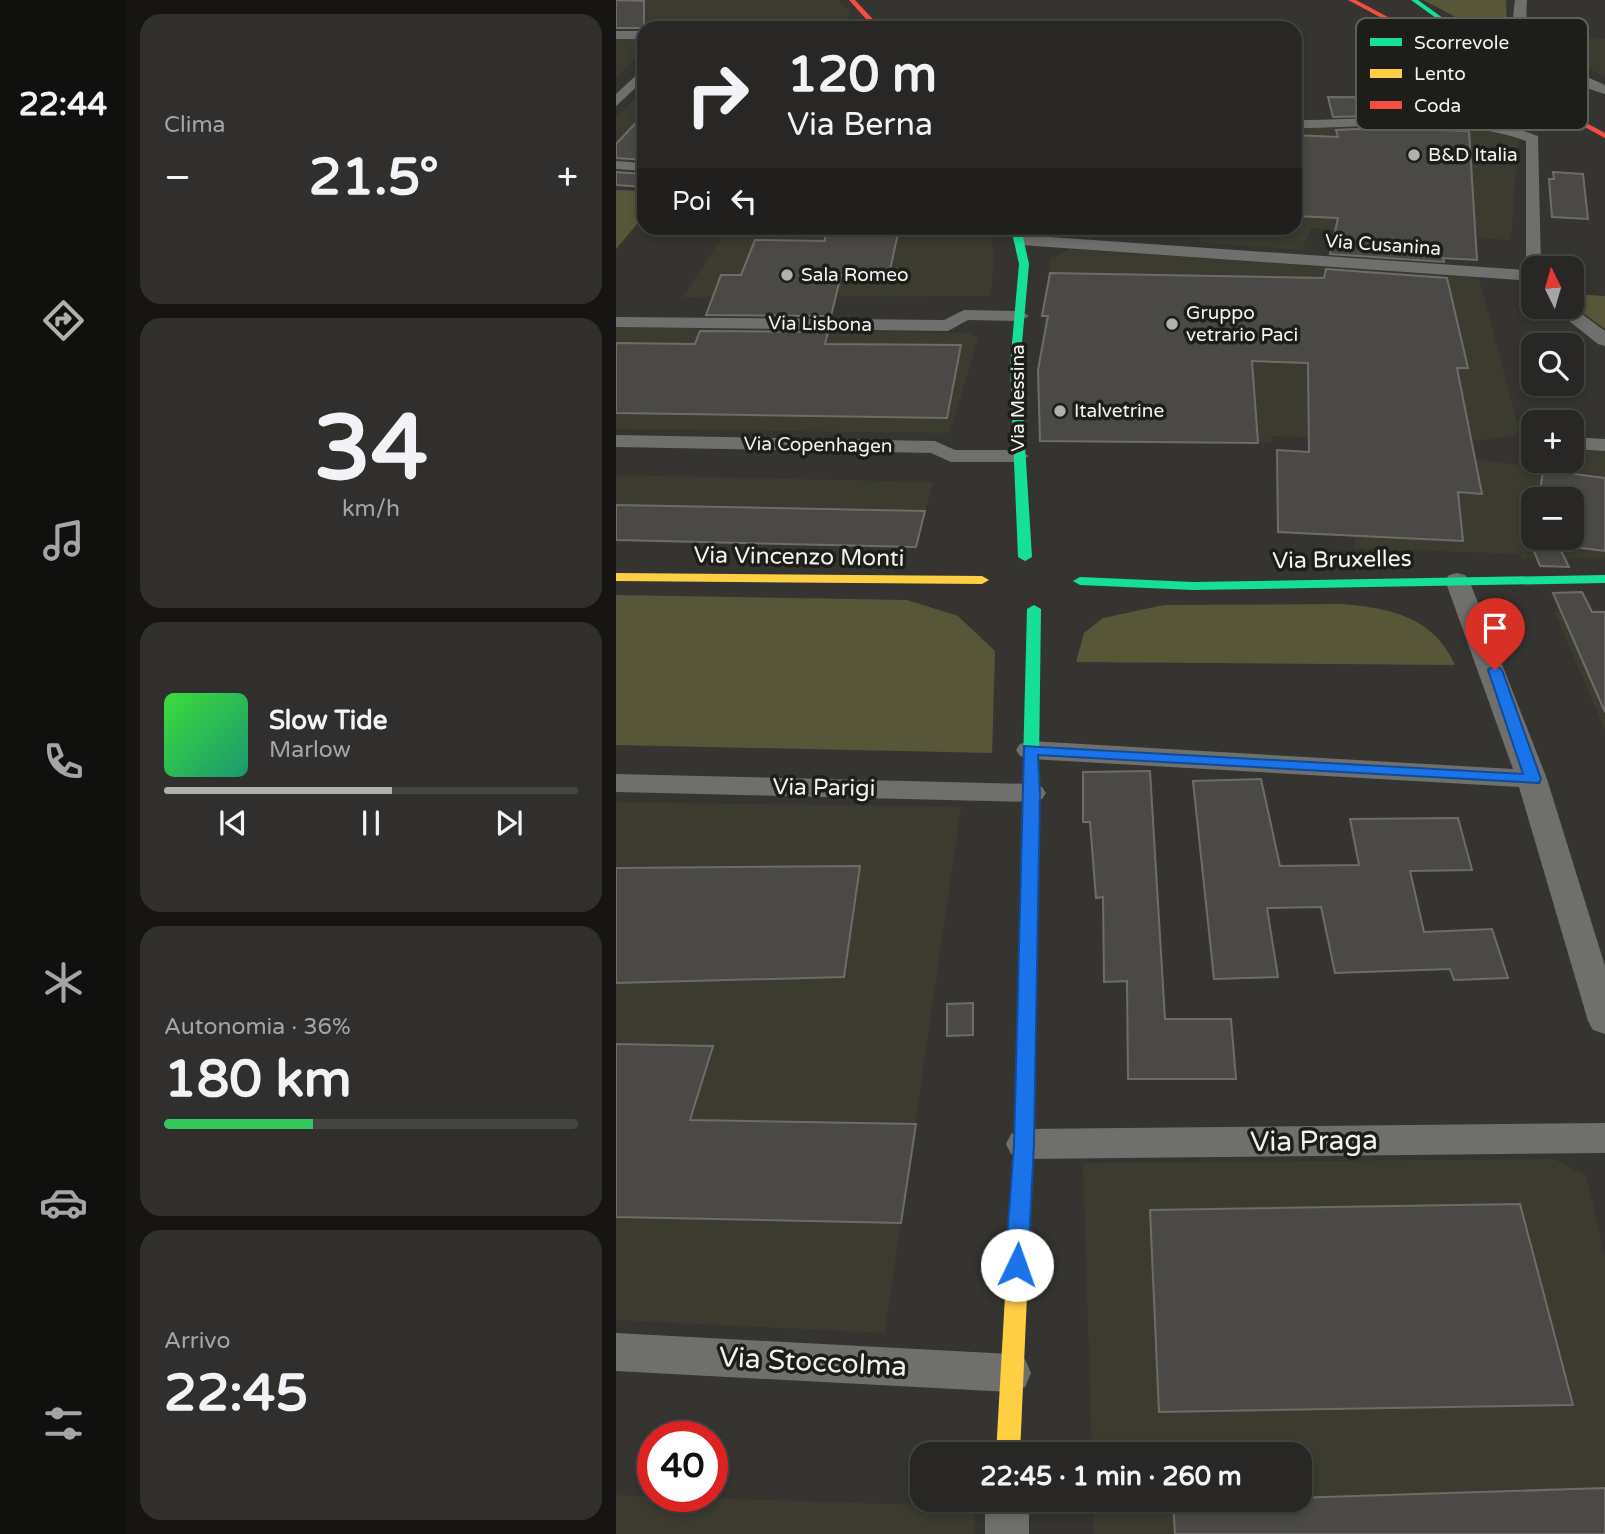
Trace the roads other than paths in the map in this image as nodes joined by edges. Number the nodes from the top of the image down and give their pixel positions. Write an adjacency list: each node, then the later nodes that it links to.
1 (852, 0): 10 (main road)
2 (1413, 0): 8 (main road)
3 (1521, 0): 9 (street)
4 (1344, 3): 6 (main road)
5 (1396, 3): 7 (main road)
6 (1375, 18)
7 (1425, 18)
8 (1439, 18)
9 (1520, 18)
10 (872, 21)
11 (616, 35): 12 (street)
12 (637, 35)
13 (637, 79): 16 (street)
14 (1588, 82): 15 (street)
15 (1605, 90)
16 (618, 98)
17 (1302, 124): 18 (street)
18 (1356, 125)
19 (1588, 127): 21 (main road)
20 (1510, 130): 26 (street)
21 (1605, 136)
22 (616, 166): 23 (street)
23 (637, 167)
24 (1019, 235): 28 (main road, Via Messina)
25 (1031, 235): 27 (street, Via Cusanina)
26 (1533, 256)
27 (1521, 275)
28 (1020, 316): 30 (street, Via Lisbona); 35 (main road, Via Messina)
29 (1577, 319): 31 (street)
30 (616, 322)
31 (1605, 340)
32 (616, 441): 35 (street, Via Copenhagen)
33 (1584, 444): 34 (street)
34 (1605, 445)
35 (1018, 456): 38 (main road, Via Messina)
36 (616, 577): 38 (main road, Via Vincenzo Monti)
37 (1605, 579): 39 (main road, Via Bruxelles)
38 (982, 580): 41 (main road)
39 (1457, 580): 40 (main road, Via Bruxelles); 44 (street)
40 (1071, 597)
41 (989, 598)
42 (1016, 608): 43 (main road)
43 (1030, 750): 44 (street); 46 (main road)
44 (1533, 779): 47 (street)
45 (616, 783): 46 (street, Via Parigi)
46 (1032, 793): 49 (main road)
47 (1605, 1021)
48 (1605, 1138): 49 (street, Via Praga)
49 (1024, 1144): 51 (main road)
50 (616, 1352): 51 (street, Via Stoccolma)
51 (1010, 1373): 52 (main road)
52 (1008, 1442)
53 (1007, 1512): 54 (street)
54 (1007, 1534)

